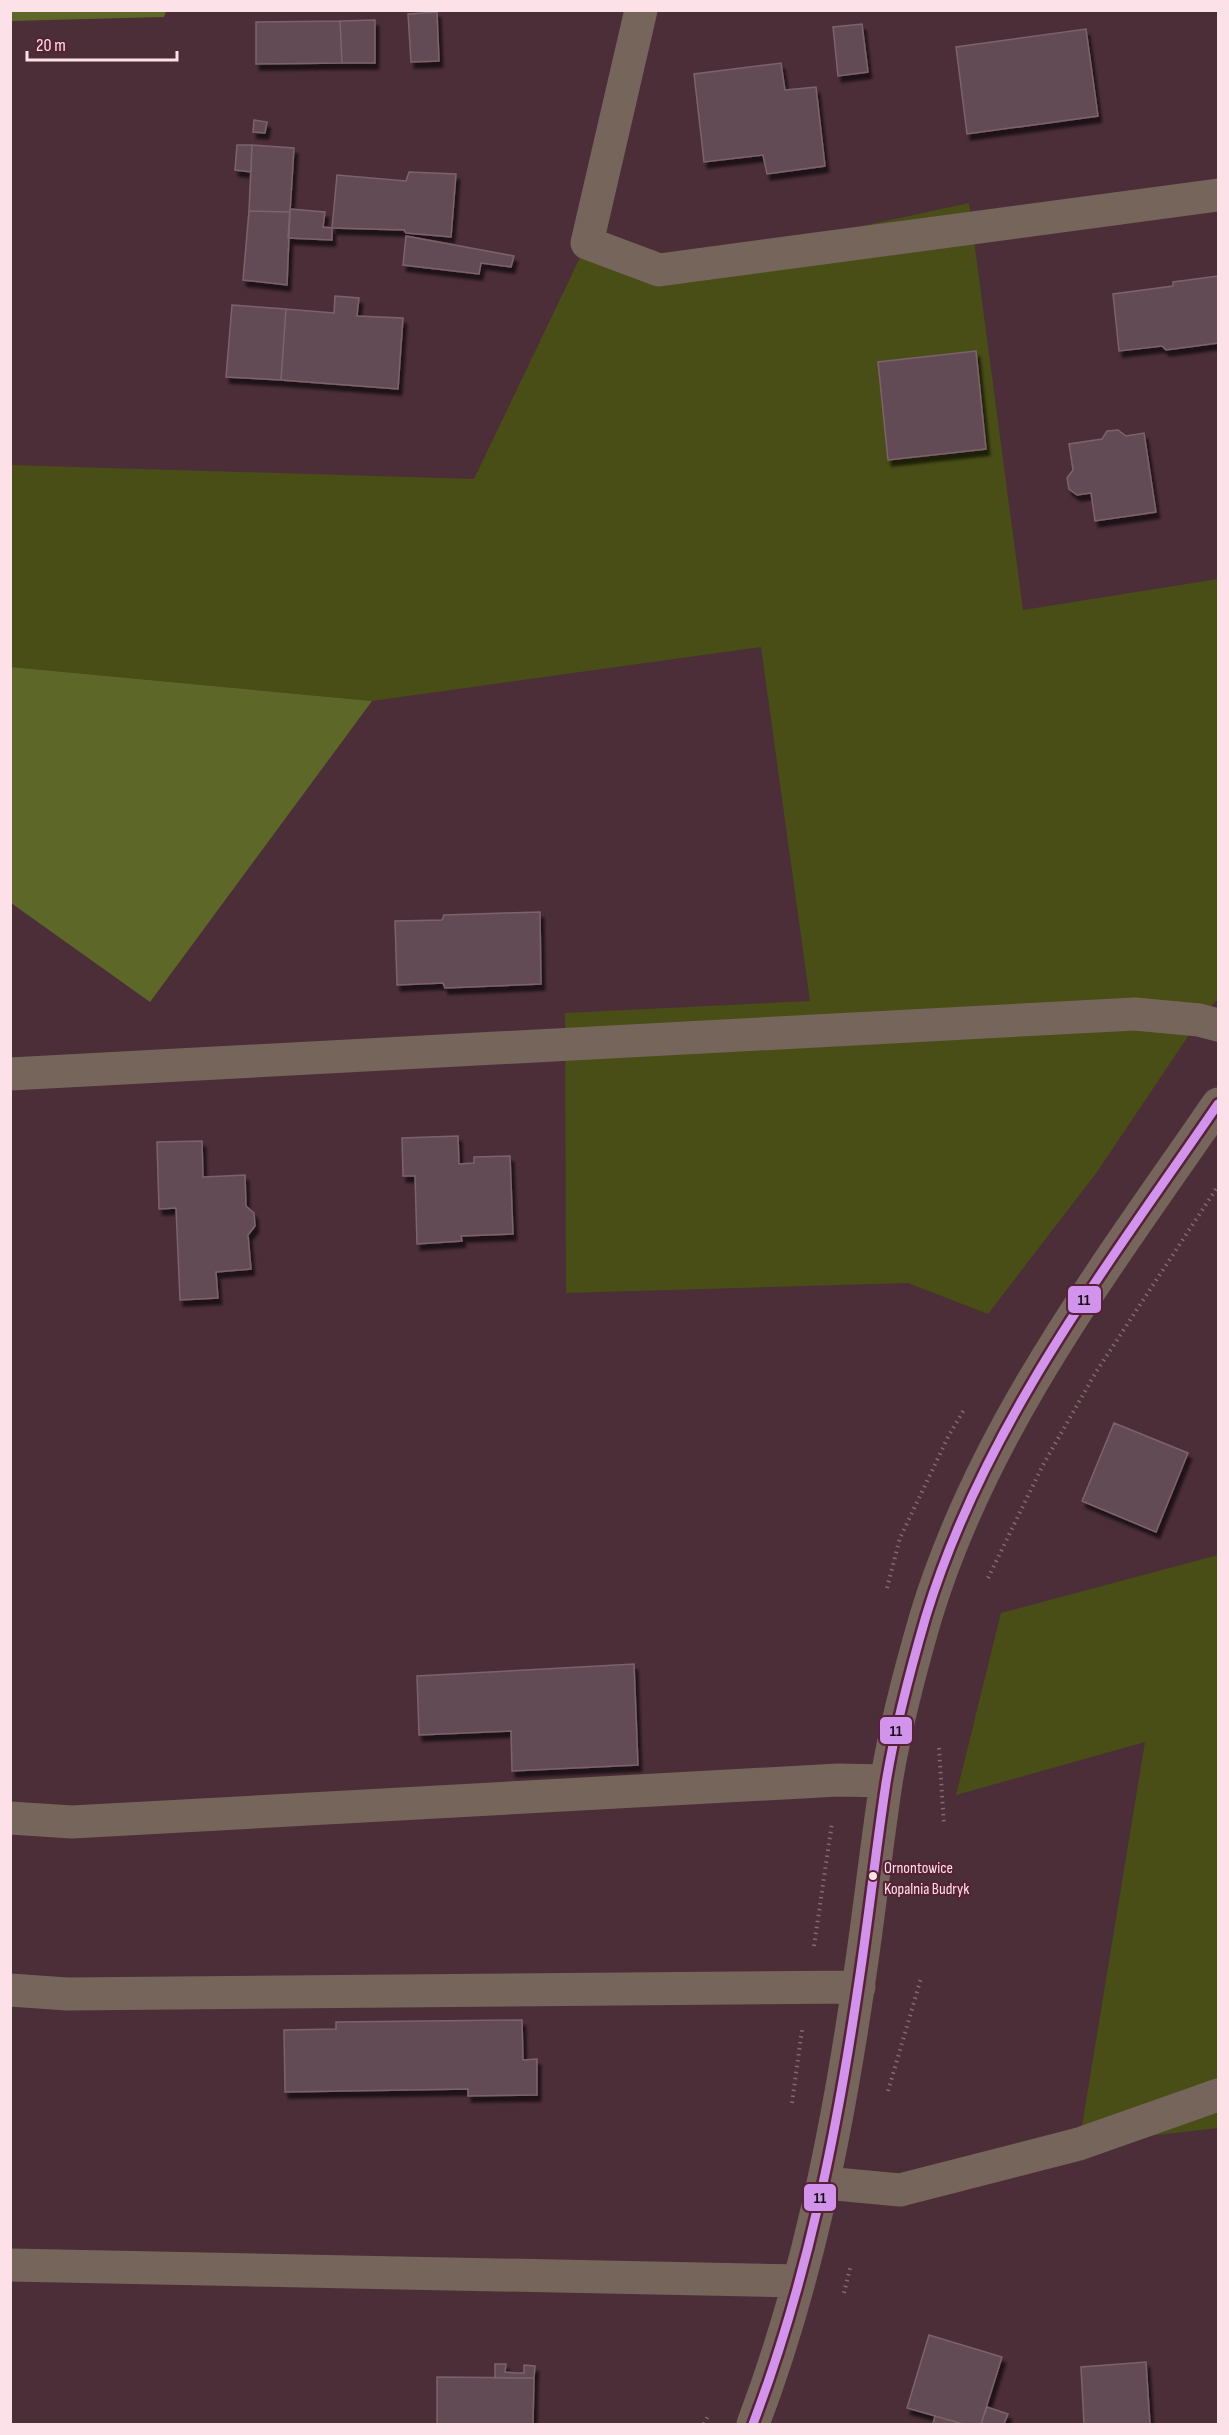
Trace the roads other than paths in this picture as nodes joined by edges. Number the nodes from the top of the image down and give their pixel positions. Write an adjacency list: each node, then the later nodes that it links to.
1 (641, 10): 2 (street)
2 (1218, 195)
3 (1218, 1025): 4 (street)
4 (10, 1074)
5 (1218, 1104): 6 (street)
6 (886, 1781): 7 (street); 8 (street)
7 (10, 1818)
8 (859, 1987): 9 (street); 11 (street)
9 (10, 1990)
10 (1218, 2095): 11 (street)
11 (825, 2183): 13 (street)
12 (10, 2265): 13 (street)
13 (799, 2281): 14 (street)
14 (753, 2424)

